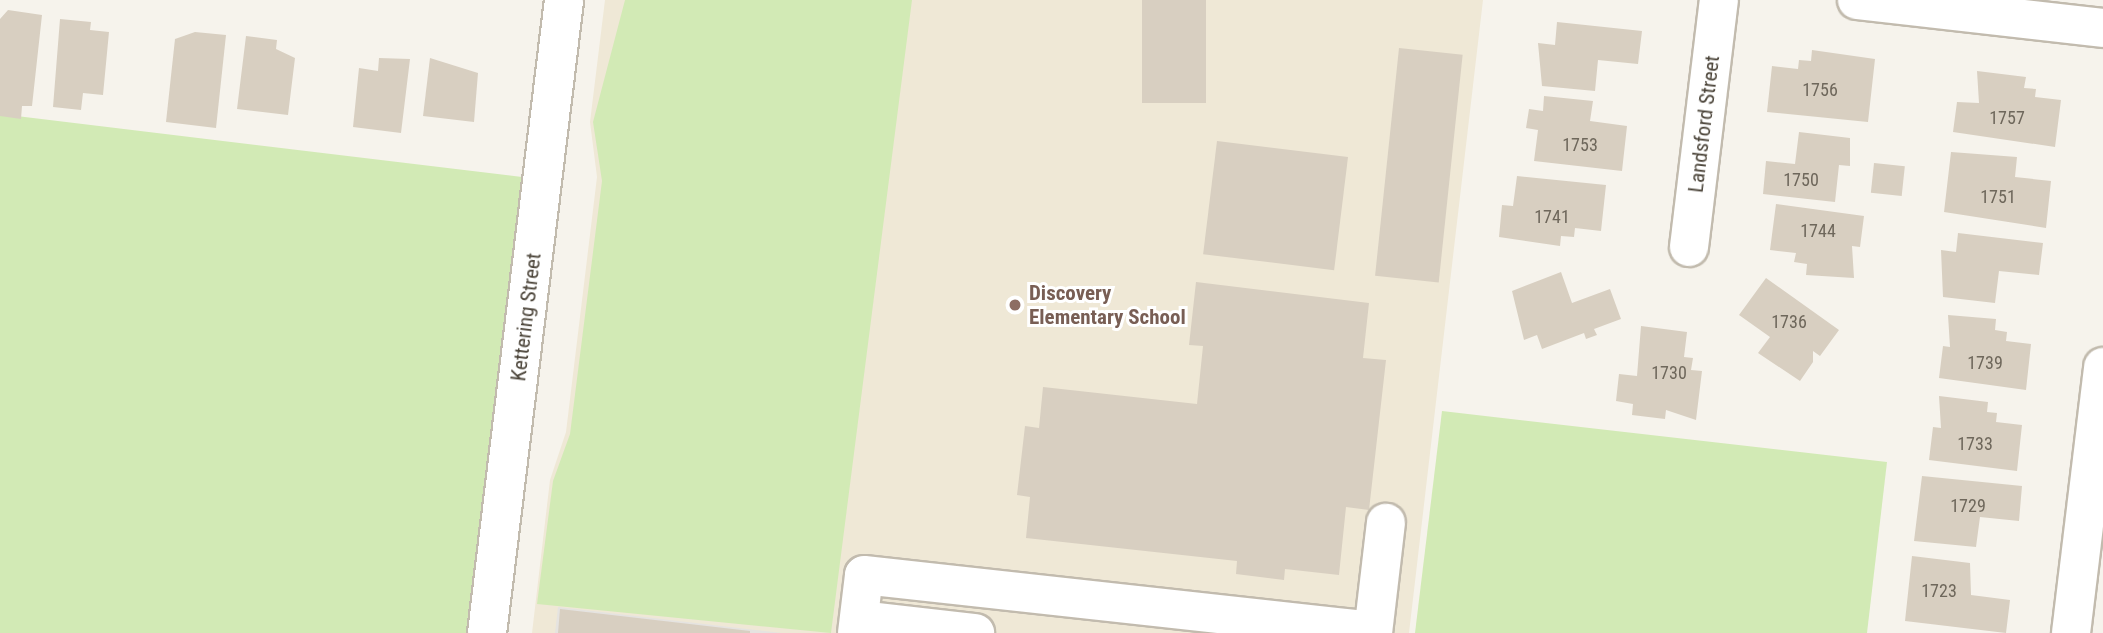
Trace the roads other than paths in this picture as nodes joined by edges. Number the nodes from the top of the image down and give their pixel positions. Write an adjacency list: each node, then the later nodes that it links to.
1 (1719, 0): 5 (street, Landsford Street)
2 (1857, 0): 4 (street)
3 (558, 1): 10 (street, Kettering Street)
4 (2103, 28)
5 (1689, 247)
6 (2103, 367): 12 (street)
7 (1386, 523): 9 (street)
8 (858, 626): 9 (street); 11 (street)
9 (1373, 632)
10 (487, 633)
11 (975, 633)
12 (2071, 633)

